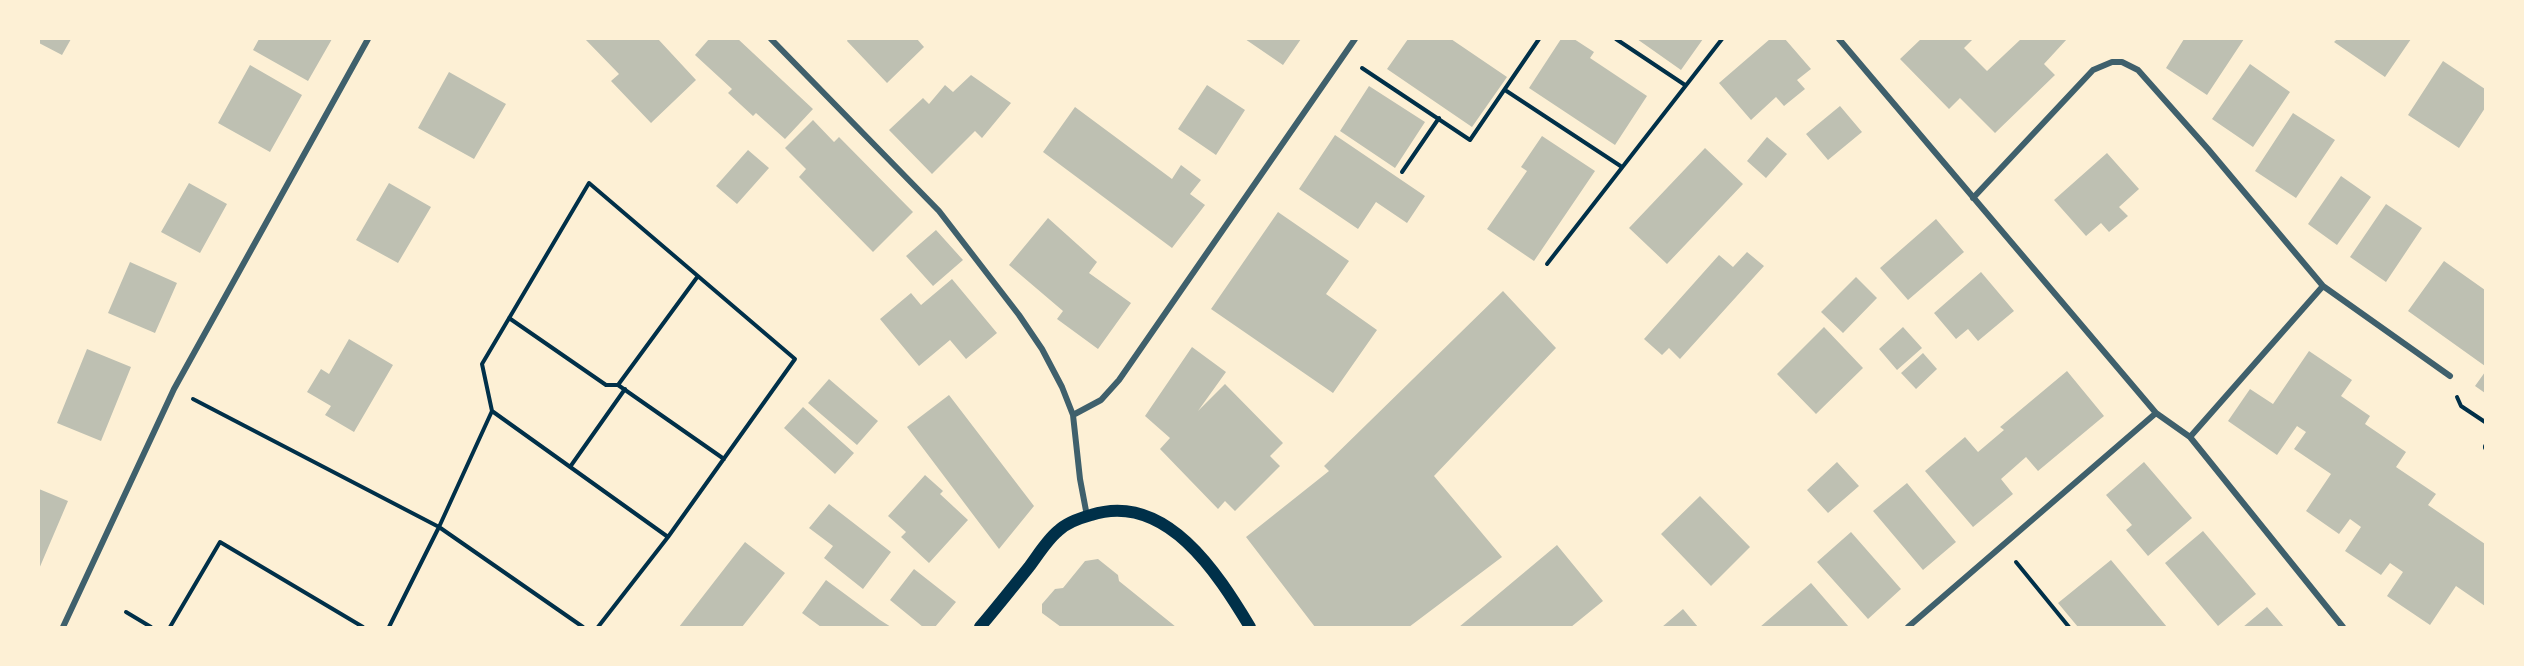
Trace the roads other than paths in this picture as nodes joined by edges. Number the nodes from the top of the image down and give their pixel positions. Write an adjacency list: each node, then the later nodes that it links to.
1 (368, 39): 12 (street)
2 (771, 39): 9 (street)
3 (1355, 39): 9 (street)
4 (1839, 39): 5 (street)
5 (1973, 198): 6 (street); 8 (street)
6 (2323, 286): 7 (street); 10 (street)
7 (2450, 376)
8 (2156, 413): 10 (street); 15 (street)
9 (1073, 415): 11 (street)
10 (2190, 437): 16 (street)
11 (1087, 516): 13 (main road); 14 (main road)
12 (63, 627)
13 (980, 627)
14 (1250, 627)
15 (1908, 627)
16 (2343, 627)

